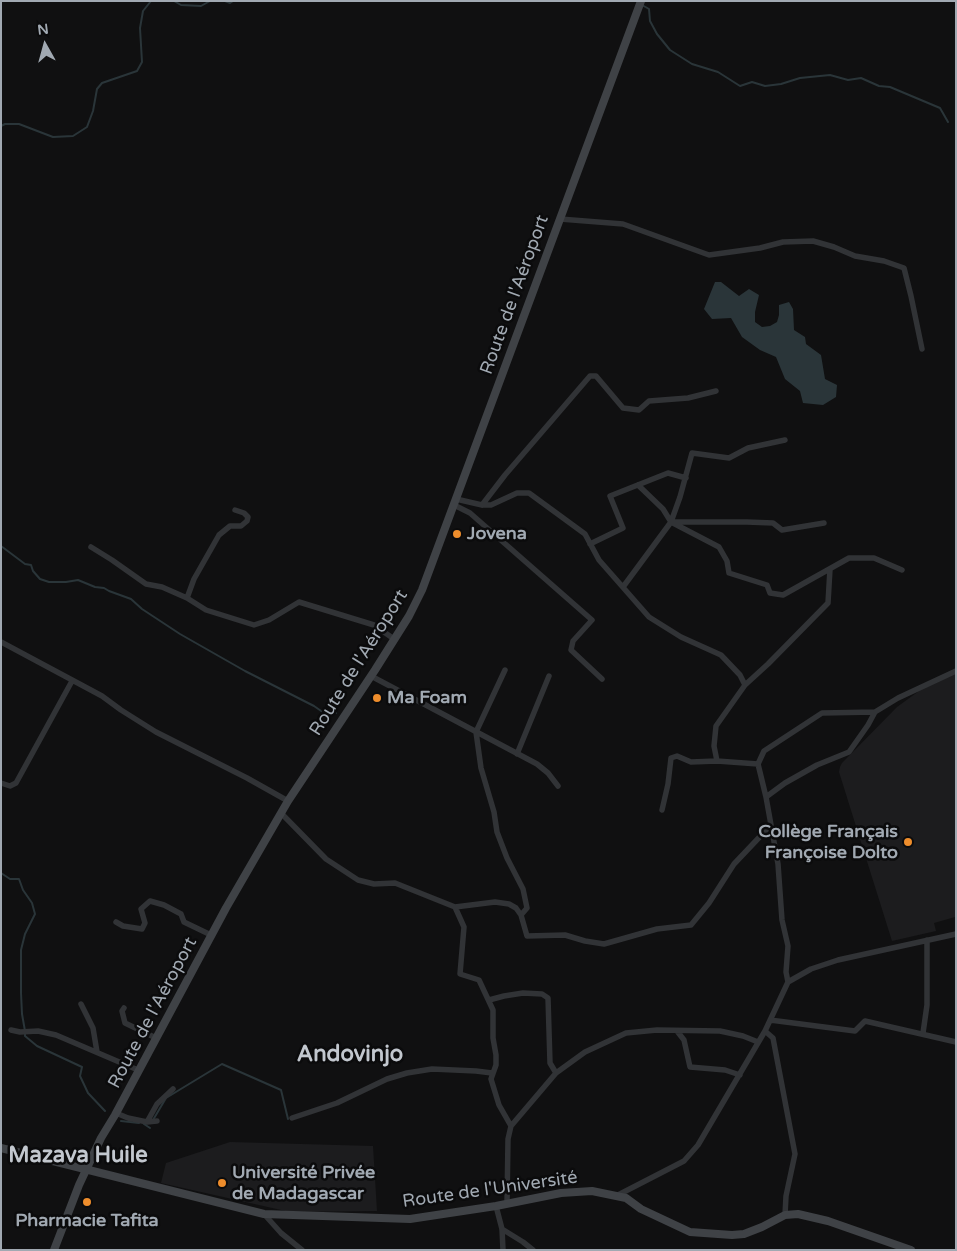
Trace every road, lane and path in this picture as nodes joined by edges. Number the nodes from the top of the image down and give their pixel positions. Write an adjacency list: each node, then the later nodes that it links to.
1 (640, 4): 2 (main road, Route de l'Aéroport)
2 (560, 219): 3 (street); 8 (main road, Route de l'Aéroport)
3 (922, 349)
4 (716, 391): 9 (street)
5 (785, 440): 6 (street)
6 (686, 478): 7 (street); 11 (street)
7 (638, 485): 11 (street); 13 (street)
8 (455, 502): 9 (street); 19 (main road, Route de l'Aéroport); 25 (street)
9 (482, 505): 13 (street)
10 (236, 510): 18 (street)
11 (671, 522): 12 (street); 15 (street); 17 (street)
12 (824, 523)
13 (590, 544): 17 (street)
14 (92, 547): 18 (street)
15 (830, 569): 16 (street); 27 (street)
16 (902, 570)
17 (623, 587): 27 (street)
18 (187, 598): 19 (street)
19 (394, 639): 23 (main road, Route de l'Aéroport)
20 (1, 642): 26 (street)
21 (505, 670): 29 (street)
22 (956, 671): 28 (street)
23 (371, 676): 29 (street); 36 (main road, Route de l'Aéroport)
24 (549, 676): 30 (street)
25 (602, 679)
26 (72, 681): 33 (street); 36 (street)
27 (745, 685): 31 (street)
28 (875, 712): 32 (street); 35 (street)
29 (476, 732): 30 (street); 41 (street)
30 (517, 754): 34 (street)
31 (717, 760): 32 (street); 37 (street)
32 (758, 764): 35 (street)
33 (1, 783)
34 (558, 786)
35 (766, 797): 39 (street)
36 (288, 801): 38 (main road, Route de l'Aéroport)
37 (662, 810)
38 (281, 813): 40 (street); 44 (main road, Route de l'Aéroport)
39 (770, 826): 41 (street); 46 (street)
40 (455, 907): 41 (street); 47 (street)
41 (521, 915)
42 (116, 922): 44 (street)
43 (956, 934): 45 (street)
44 (211, 935): 55 (main road, Route de l'Aéroport)
45 (927, 940): 46 (street); 54 (street)
46 (788, 982): 50 (street)
47 (489, 1000): 60 (street); 61 (street)
48 (81, 1004): 58 (street)
49 (124, 1008): 55 (street)
50 (770, 1020): 53 (street); 54 (street)
51 (11, 1030): 58 (street)
52 (677, 1031): 56 (street); 61 (street); 62 (street)
53 (765, 1031): 56 (street); 75 (street)
54 (923, 1034): 57 (street)
55 (156, 1038): 59 (main road, Route de l'Aéroport)
56 (758, 1042): 62 (street)
57 (956, 1042)
58 (97, 1052): 59 (street)
59 (138, 1070): 64 (main road, Route de l'Aéroport)
60 (492, 1073): 65 (street); 68 (street)
61 (556, 1074): 68 (street)
62 (740, 1075): 71 (street)
63 (173, 1089): 67 (street)
64 (116, 1113): 67 (street); 70 (main road, Route de l'Aéroport)
65 (292, 1118)
66 (157, 1121): 67 (street)
67 (147, 1122)
68 (511, 1126): 72 (street)
69 (1, 1148): 70 (main road, Route de l'Université)
70 (86, 1169): 74 (main road, Route de l'Université); 77 (main road, Route de l'Aéroport)
71 (618, 1195): 72 (main road, Route de l'Université); 75 (main road, Route de l'Université)
72 (507, 1204): 73 (main road, Route de l'Université)
73 (496, 1206): 74 (main road, Route de l'Université); 76 (street)
74 (264, 1214): 78 (street)
75 (785, 1215): 81 (main road)
76 (502, 1229): 79 (street); 80 (street)
77 (54, 1250)
78 (302, 1250)
79 (503, 1250)
80 (533, 1250)
81 (911, 1250)

